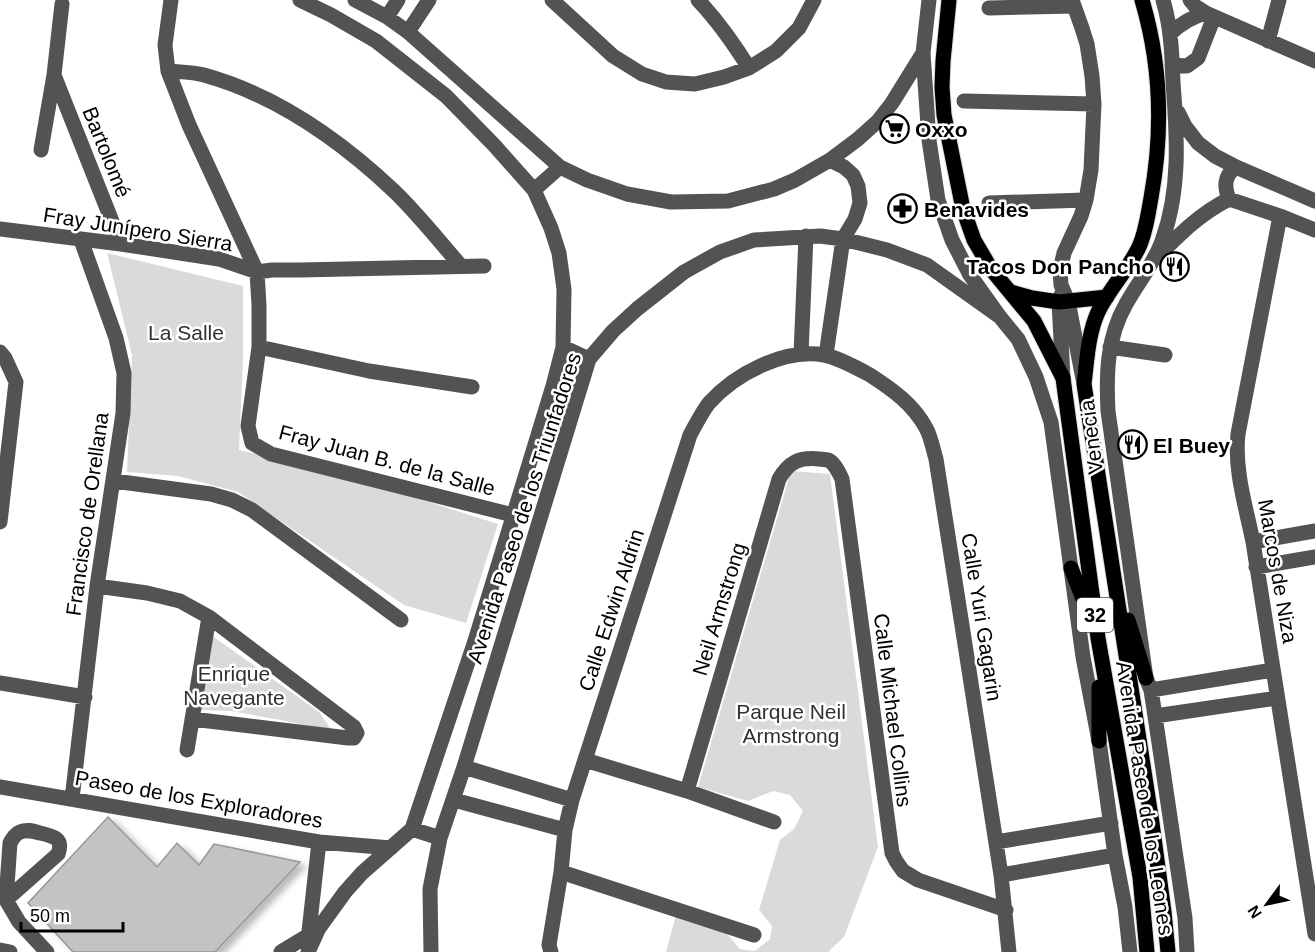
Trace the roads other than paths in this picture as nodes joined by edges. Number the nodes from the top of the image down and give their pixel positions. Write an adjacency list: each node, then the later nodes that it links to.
1 (171, 0): 27 (street)
2 (300, 0): 36 (street, Avenida Paseo de los Triunfadores)
3 (355, 0): 19 (street)
4 (398, 0): 19 (street)
5 (429, 0): 20 (street)
6 (552, 0): 26 (street)
7 (699, 0): 26 (street)
8 (814, 0): 26 (street)
9 (929, 0): 23 (street)
10 (949, 0): 52 (main road, Avenida Paseo de los Leones / 32)
11 (1142, 0): 54 (main road, Avenida Paseo de los Leones / 32)
12 (1162, 0): 21 (street, Venecia)
13 (1190, 0): 18 (street)
14 (1279, 0): 22 (street)
15 (1073, 3): 17 (street); 30 (street)
16 (62, 4): 28 (street, Bartolomé)
17 (989, 8)
18 (1210, 15): 21 (street); 22 (street); 25 (street)
19 (387, 17): 20 (street)
20 (408, 32): 34 (street)
21 (1170, 34): 25 (street, Venecia)
22 (1268, 41): 24 (street)
23 (923, 53): 33 (street); 55 (street)
24 (1315, 61)
25 (1172, 65): 31 (street, Venecia)
26 (749, 68)
27 (168, 71): 49 (street); 51 (street)
28 (54, 75): 32 (street, Bartolomé); 47 (street, Bartolomé)
29 (964, 101): 30 (street)
30 (1094, 104): 38 (street)
31 (1175, 107): 35 (street); 48 (street, Venecia)
32 (41, 150)
33 (830, 160): 34 (street); 45 (street)
34 (560, 167): 36 (street)
35 (1236, 167): 37 (street); 39 (street)
36 (534, 190): 57 (street, Avenida Paseo de los Triunfadores)
37 (1230, 199): 41 (street); 48 (street)
38 (1086, 200): 40 (street); 53 (street)
39 (1315, 201)
40 (989, 203)
41 (1280, 216): 43 (street); 71 (street, Marcos de Niza)
42 (0, 229): 46 (street, Fray Junípero Sierra)
43 (1315, 230)
44 (807, 236): 45 (street, Avenida Paseo de los Triunfadores); 60 (street); 62 (street, Avenida Paseo de los Triunfadores)
45 (843, 239): 55 (street, Avenida Paseo de los Triunfadores); 60 (street)
46 (81, 240): 47 (street, Fray Junípero Sierra); 67 (street, Francisco de Orellana)
47 (121, 244): 51 (street, Fray Junípero Sierra)
48 (1153, 261): 58 (street, Venecia)
49 (461, 266): 50 (street, Fray Junípero Sierra); 51 (street, Fray Junípero Sierra)
50 (484, 266)
51 (257, 272): 56 (street)
52 (1011, 292): 53 (main road); 63 (main road, Avenida Paseo de los Leones / 32)
53 (1063, 297): 54 (main road); 63 (street); 64 (street)
54 (1107, 297): 64 (main road, Avenida Paseo de los Leones / 32)
55 (1000, 317): 74 (street)
56 (259, 347): 65 (street); 68 (street, Fray Juan B. de la Salle)
57 (563, 347): 62 (street); 68 (street, Avenida Paseo de los Triunfadores)
58 (1110, 347): 61 (street); 82 (street, Venecia)
59 (0, 352): 69 (street)
60 (813, 354): 89 (street, Calle Edwin Aldrin); 102 (street, Calle Yuri Gagarin)
61 (1166, 355)
62 (589, 359): 90 (street, Avenida Paseo de los Triunfadores)
63 (1063, 378): 79 (main road, Avenida Paseo de los Leones / 32)
64 (1084, 384): 75 (main road, Avenida Paseo de los Leones / 32)
65 (472, 387)
66 (814, 458): 92 (street, Neil Armstrong); 108 (street, Calle Michael Collins)
67 (114, 481): 76 (street, Francisco de Orellana); 78 (street)
68 (513, 515): 98 (street, Avenida Paseo de los Triunfadores)
69 (0, 522)
70 (1315, 531): 71 (street)
71 (1253, 542): 73 (street, Marcos de Niza)
72 (1315, 557): 73 (street)
73 (1256, 567): 80 (street, Marcos de Niza)
74 (1071, 568): 79 (main road); 87 (street)
75 (1113, 570): 82 (main road); 122 (main road, Avenida Paseo de los Leones / 32)
76 (97, 586): 77 (street); 83 (street, Francisco de Orellana)
77 (209, 617): 86 (street); 86 (street)
78 (401, 620)
79 (1099, 643): 87 (main road); 121 (main road, Avenida Paseo de los Leones / 32)
80 (1273, 670): 82 (street); 84 (street, Marcos de Niza)
81 (0, 683): 83 (street)
82 (1149, 684): 85 (street, Venecia)
83 (84, 697): 93 (street, Francisco de Orellana)
84 (1277, 698): 85 (street); 110 (street, Marcos de Niza)
85 (1155, 716): 123 (street, Venecia)
86 (192, 719): 88 (street)
87 (1099, 741): 97 (street)
88 (187, 750)
89 (585, 760): 92 (street); 95 (street, Calle Edwin Aldrin)
90 (464, 767): 94 (street, Avenida Paseo de los Triunfadores); 95 (street)
91 (0, 787): 93 (street, Paseo de los Exploradores)
92 (687, 791): 96 (street)
93 (72, 799): 101 (street, Paseo de los Exploradores)
94 (454, 800): 99 (street); 100 (street, Avenida Paseo de los Triunfadores)
95 (572, 800): 99 (street, Calle Edwin Aldrin)
96 (774, 822)
97 (1111, 823): 102 (street); 104 (street)
98 (412, 829): 100 (street); 103 (street, Avenida Paseo de los Triunfadores)
99 (566, 830): 105 (street, Calle Edwin Aldrin)
100 (440, 838): 117 (street, Avenida Paseo de los Triunfadores)
101 (319, 842): 103 (street, Paseo de los Exploradores); 111 (street)
102 (996, 842): 106 (street, Calle Yuri Gagarin)
103 (391, 848): 116 (street, Avenida Paseo de los Triunfadores)
104 (1115, 855): 106 (street); 120 (street)
105 (561, 872): 109 (street); 118 (street, Calle Edwin Aldrin)
106 (1001, 875): 108 (street, Calle Yuri Gagarin)
107 (6, 900): 107 (street); 114 (street)
108 (1006, 910): 119 (street, Calle Yuri Gagarin)
109 (754, 934)
110 (1315, 934)
111 (309, 935): 115 (street); 116 (street)
112 (0, 950): 113 (street)
113 (9, 952)
114 (47, 952)
115 (281, 952)
116 (308, 952)
117 (431, 952)
118 (551, 952)
119 (1009, 952)
120 (1130, 952)
121 (1147, 952)
122 (1168, 952)
123 (1187, 952)

